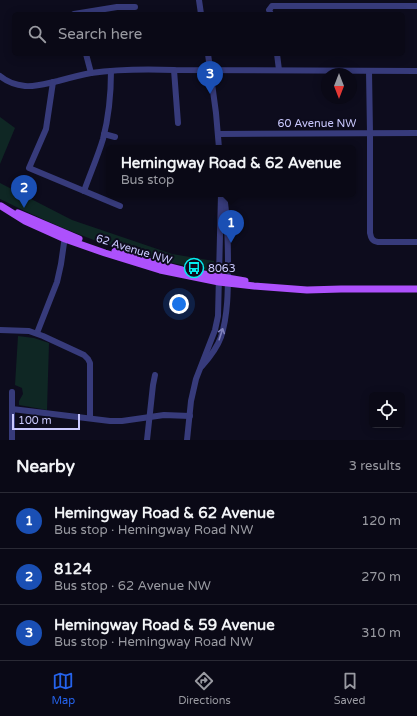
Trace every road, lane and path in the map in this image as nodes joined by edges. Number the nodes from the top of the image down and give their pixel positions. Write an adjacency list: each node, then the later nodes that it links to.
1 (199, 0): 5 (street)
2 (417, 6): 6 (street)
3 (135, 7): 4 (street)
4 (87, 12)
5 (202, 12)
6 (270, 12)
7 (86, 56): 16 (street)
8 (208, 56): 10 (street)
9 (277, 56): 12 (street)
10 (211, 69): 11 (street); 12 (street); 23 (street)
11 (174, 70): 13 (street); 19 (street)
12 (279, 70): 14 (street)
13 (111, 71): 16 (street); 22 (street)
14 (369, 71): 15 (street); 20 (street)
15 (417, 71)
16 (91, 74): 18 (street)
17 (0, 76): 18 (street)
18 (53, 82): 26 (street)
19 (178, 123)
20 (370, 133): 21 (street, 60 Avenue NW); 23 (street, 60 Avenue NW); 32 (street)
21 (417, 133)
22 (104, 134): 24 (street); 26 (street)
23 (218, 134): 25 (street)
24 (115, 137)
25 (218, 145)
26 (84, 191): 30 (street)
27 (222, 197): 33 (street)
28 (222, 197): 34 (street)
29 (1, 205): 31 (main road, 62 Avenue NW)
30 (120, 206)
31 (65, 236): 33 (main road, 62 Avenue NW); 37 (street)
32 (417, 242)
33 (219, 280): 34 (main road, 62 Avenue NW); 38 (street)
34 (228, 281): 35 (main road, 62 Avenue NW); 38 (street, one-way to 34)
35 (417, 289)
36 (0, 330): 37 (street)
37 (37, 333): 44 (street)
38 (201, 367): 42 (street)
39 (156, 376): 43 (street)
40 (12, 392): 41 (street)
41 (12, 409): 44 (street); 45 (street)
42 (190, 416): 43 (street); 47 (street)
43 (150, 417): 44 (street); 46 (street)
44 (90, 418)
45 (12, 440)
46 (147, 440)
47 (187, 440)

